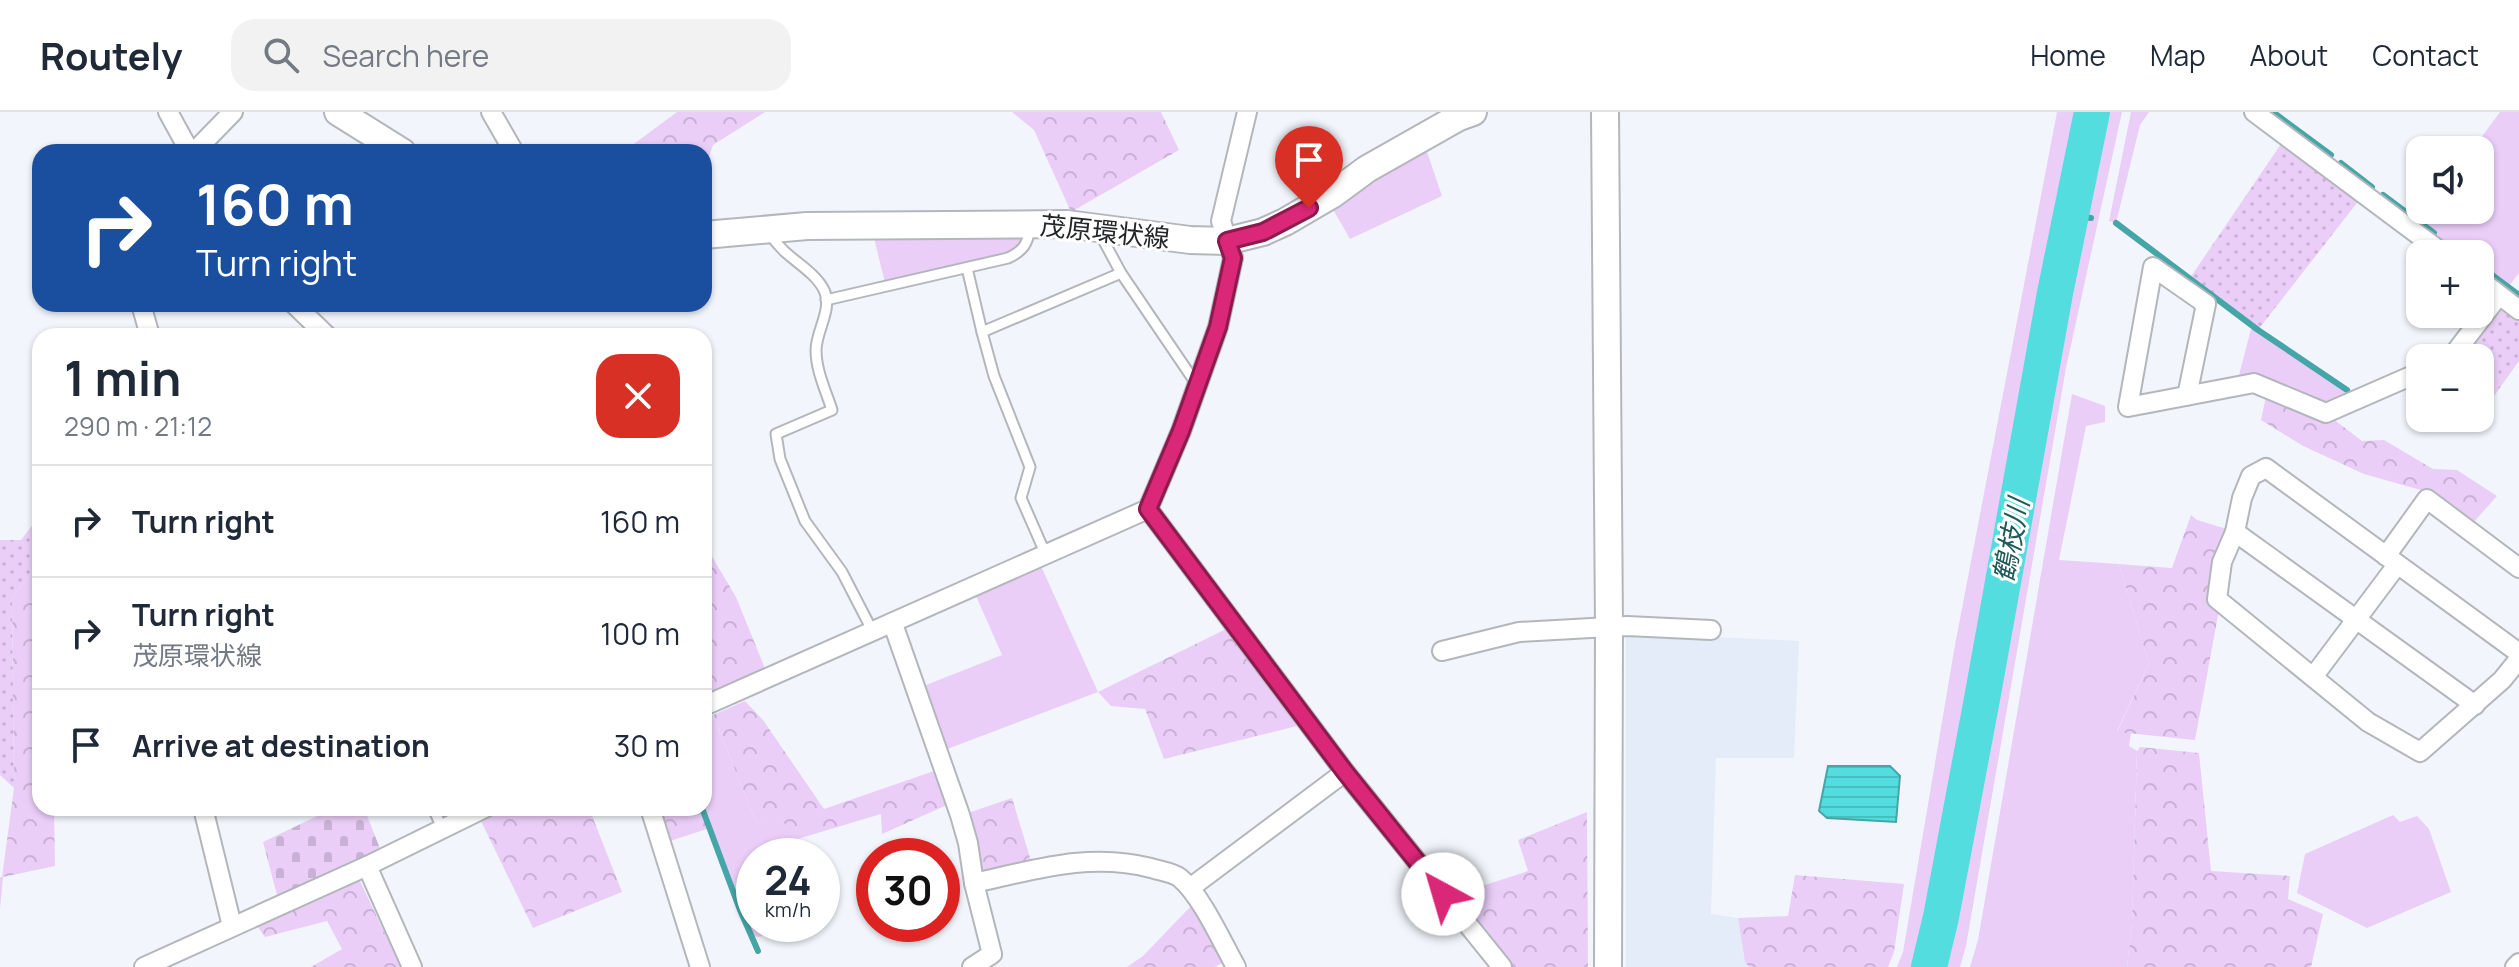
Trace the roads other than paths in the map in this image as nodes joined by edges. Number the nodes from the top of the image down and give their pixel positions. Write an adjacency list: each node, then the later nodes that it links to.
1 (168, 112): 9 (street)
2 (233, 112): 10 (street)
3 (338, 112): 11 (main road)
4 (491, 112): 12 (street)
5 (1247, 112): 18 (street)
6 (1605, 112): 39 (main road)
7 (2254, 112): 17 (street)
8 (1463, 114): 18 (main road, 茂原環状線)
9 (187, 144)
10 (200, 144)
11 (389, 144)
12 (509, 144)
13 (1031, 224): 14 (main road, 茂原環状線); 15 (main road, 茂原環状線); 19 (lane)
14 (1096, 228): 18 (main road, 茂原環状線); 20 (lane)
15 (766, 229): 16 (main road, 茂原環状線); 23 (lane)
16 (712, 234)
17 (2425, 240)
18 (1227, 241): 30 (street)
19 (967, 268): 23 (lane); 27 (lane)
20 (1121, 273): 27 (lane); 30 (lane)
21 (2494, 291): 22 (street)
22 (2499, 295): 24 (street); 28 (street)
23 (826, 300): 41 (lane)
24 (2519, 310)
25 (302, 312): 26 (street)
26 (319, 328)
27 (982, 332): 34 (lane)
28 (2462, 344)
29 (2406, 378): 31 (street)
30 (1197, 385): 32 (street)
31 (2187, 396): 31 (street)
32 (1148, 509): 34 (street); 48 (street)
33 (2235, 532): 35 (street); 37 (street); 45 (street)
34 (1046, 555): 38 (street)
35 (2391, 560): 36 (street); 37 (street); 43 (street)
36 (2519, 568)
37 (2356, 618): 45 (street); 47 (street)
38 (893, 624): 41 (street); 55 (street)
39 (1609, 627): 40 (street); 42 (street); 64 (main road)
40 (1711, 630)
41 (874, 632): 46 (street)
42 (1442, 651)
43 (2519, 653)
44 (2519, 659): 47 (street)
45 (2313, 677): 47 (street)
46 (712, 703)
47 (2475, 705)
48 (1345, 772): 56 (street); 63 (street)
49 (205, 816): 57 (street)
50 (437, 816): 53 (lane)
51 (468, 816): 53 (street)
52 (653, 816): 60 (street)
53 (442, 828): 54 (street)
54 (367, 866): 57 (street); 59 (street)
55 (974, 883): 56 (street); 61 (street)
56 (1190, 888): 62 (street)
57 (232, 926): 58 (street)
58 (144, 967)
59 (412, 967)
60 (700, 967)
61 (972, 967)
62 (1236, 967)
63 (1502, 967)
64 (1608, 967)

